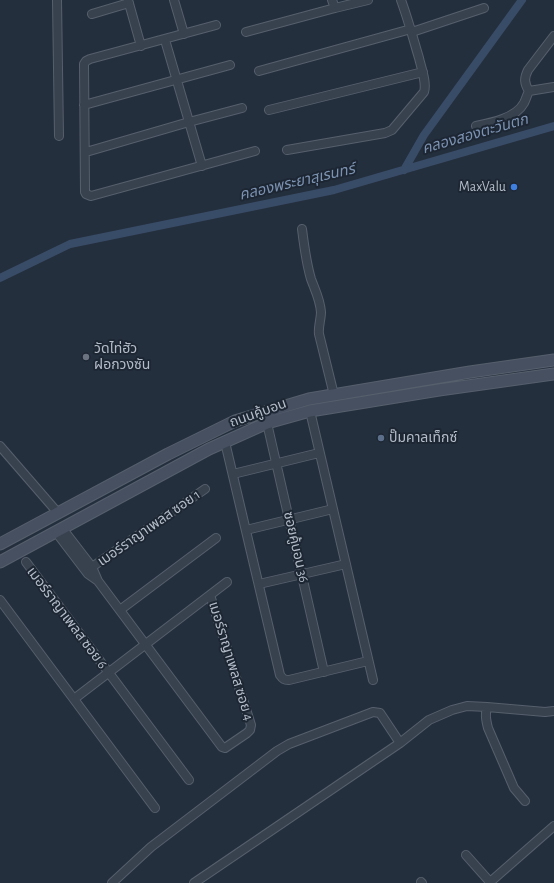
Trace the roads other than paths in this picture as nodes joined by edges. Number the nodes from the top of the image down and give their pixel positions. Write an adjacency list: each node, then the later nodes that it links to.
1 (57, 0): 27 (street)
2 (174, 0): 12 (street)
3 (368, 0): 6 (street)
4 (401, 0): 10 (street)
5 (129, 2): 8 (street); 15 (street)
6 (333, 4): 11 (street)
7 (484, 8): 10 (street)
8 (92, 14)
9 (216, 25): 12 (street)
10 (411, 30): 17 (street); 18 (street)
11 (246, 32)
12 (184, 34): 14 (street)
13 (554, 36): 21 (street)
14 (165, 40): 15 (street); 19 (street)
15 (141, 46): 22 (street)
16 (230, 65): 19 (street)
17 (258, 71)
18 (423, 72): 24 (street); 28 (street)
19 (177, 79): 22 (street); 25 (street)
20 (554, 87): 21 (street)
21 (529, 91): 26 (street)
22 (84, 106): 29 (street)
23 (242, 108): 25 (street)
24 (269, 110)
25 (189, 122): 29 (street); 31 (street)
26 (476, 126)
27 (59, 136)
28 (287, 150)
29 (86, 152): 31 (street)
30 (254, 152): 31 (street)
31 (202, 166)
32 (302, 229): 37 (street)
33 (554, 360): 35 (main road, ถนนคู้บอน)
34 (554, 374): 36 (main road, ถนนคู้บอน)
35 (422, 381): 36 (main road); 37 (main road, ถนนคู้บอน)
36 (424, 393): 38 (main road, ถนนคู้บอน)
37 (334, 395): 47 (main road, ถนนคู้บอน)
38 (310, 411): 39 (main road, ถนนคู้บอน); 42 (street)
39 (267, 423): 40 (main road, ถนนคู้บอน); 43 (street, ซอยคู้บอน 36)
40 (225, 442): 44 (street); 49 (main road, ถนนคู้บอน)
41 (0, 446): 47 (street)
42 (319, 453): 43 (street); 46 (street)
43 (276, 463): 44 (street); 48 (street, ซอยคู้บอน 36)
44 (233, 474): 50 (street)
45 (206, 489): 56 (street, เมอร์ราญาเพลส ซอย 1)
46 (333, 509): 48 (street); 55 (street)
47 (58, 513): 52 (main road, ถนนคู้บอน)
48 (289, 520): 50 (street); 57 (street, ซอยคู้บอน 36)
49 (59, 530): 53 (main road, ถนนคู้บอน); 56 (street); 58 (street)
50 (246, 530): 60 (street)
51 (216, 538): 63 (street)
52 (1, 543)
53 (0, 562)
54 (26, 562): 67 (street, เมอร์ราญาเพลส ซอย 6)
55 (346, 564): 57 (street); 65 (street)
56 (92, 567): 58 (street)
57 (302, 574): 60 (street); 66 (street, ซอยคู้บอน 36)
58 (98, 581): 63 (street)
59 (227, 582): 61 (street)
60 (259, 584): 66 (street)
61 (210, 595): 64 (street); 64 (street, เมอร์ราญาเพลส ซอย 4)
62 (0, 600): 69 (street)
63 (120, 610): 64 (street)
64 (146, 645): 67 (street)
65 (368, 661): 66 (street); 68 (street)
66 (324, 672)
67 (109, 673): 69 (street); 73 (street, เมอร์ราญาเพลส ซอย 6)
68 (373, 680)
69 (74, 699): 75 (street)
70 (487, 707): 71 (street); 72 (street); 74 (street)
71 (554, 711)
72 (400, 743): 78 (street); 79 (street)
73 (189, 780)
74 (525, 802)
75 (155, 808)
76 (554, 826): 80 (street)
77 (466, 855): 80 (street)
78 (112, 883)
79 (194, 883)
80 (490, 883)

